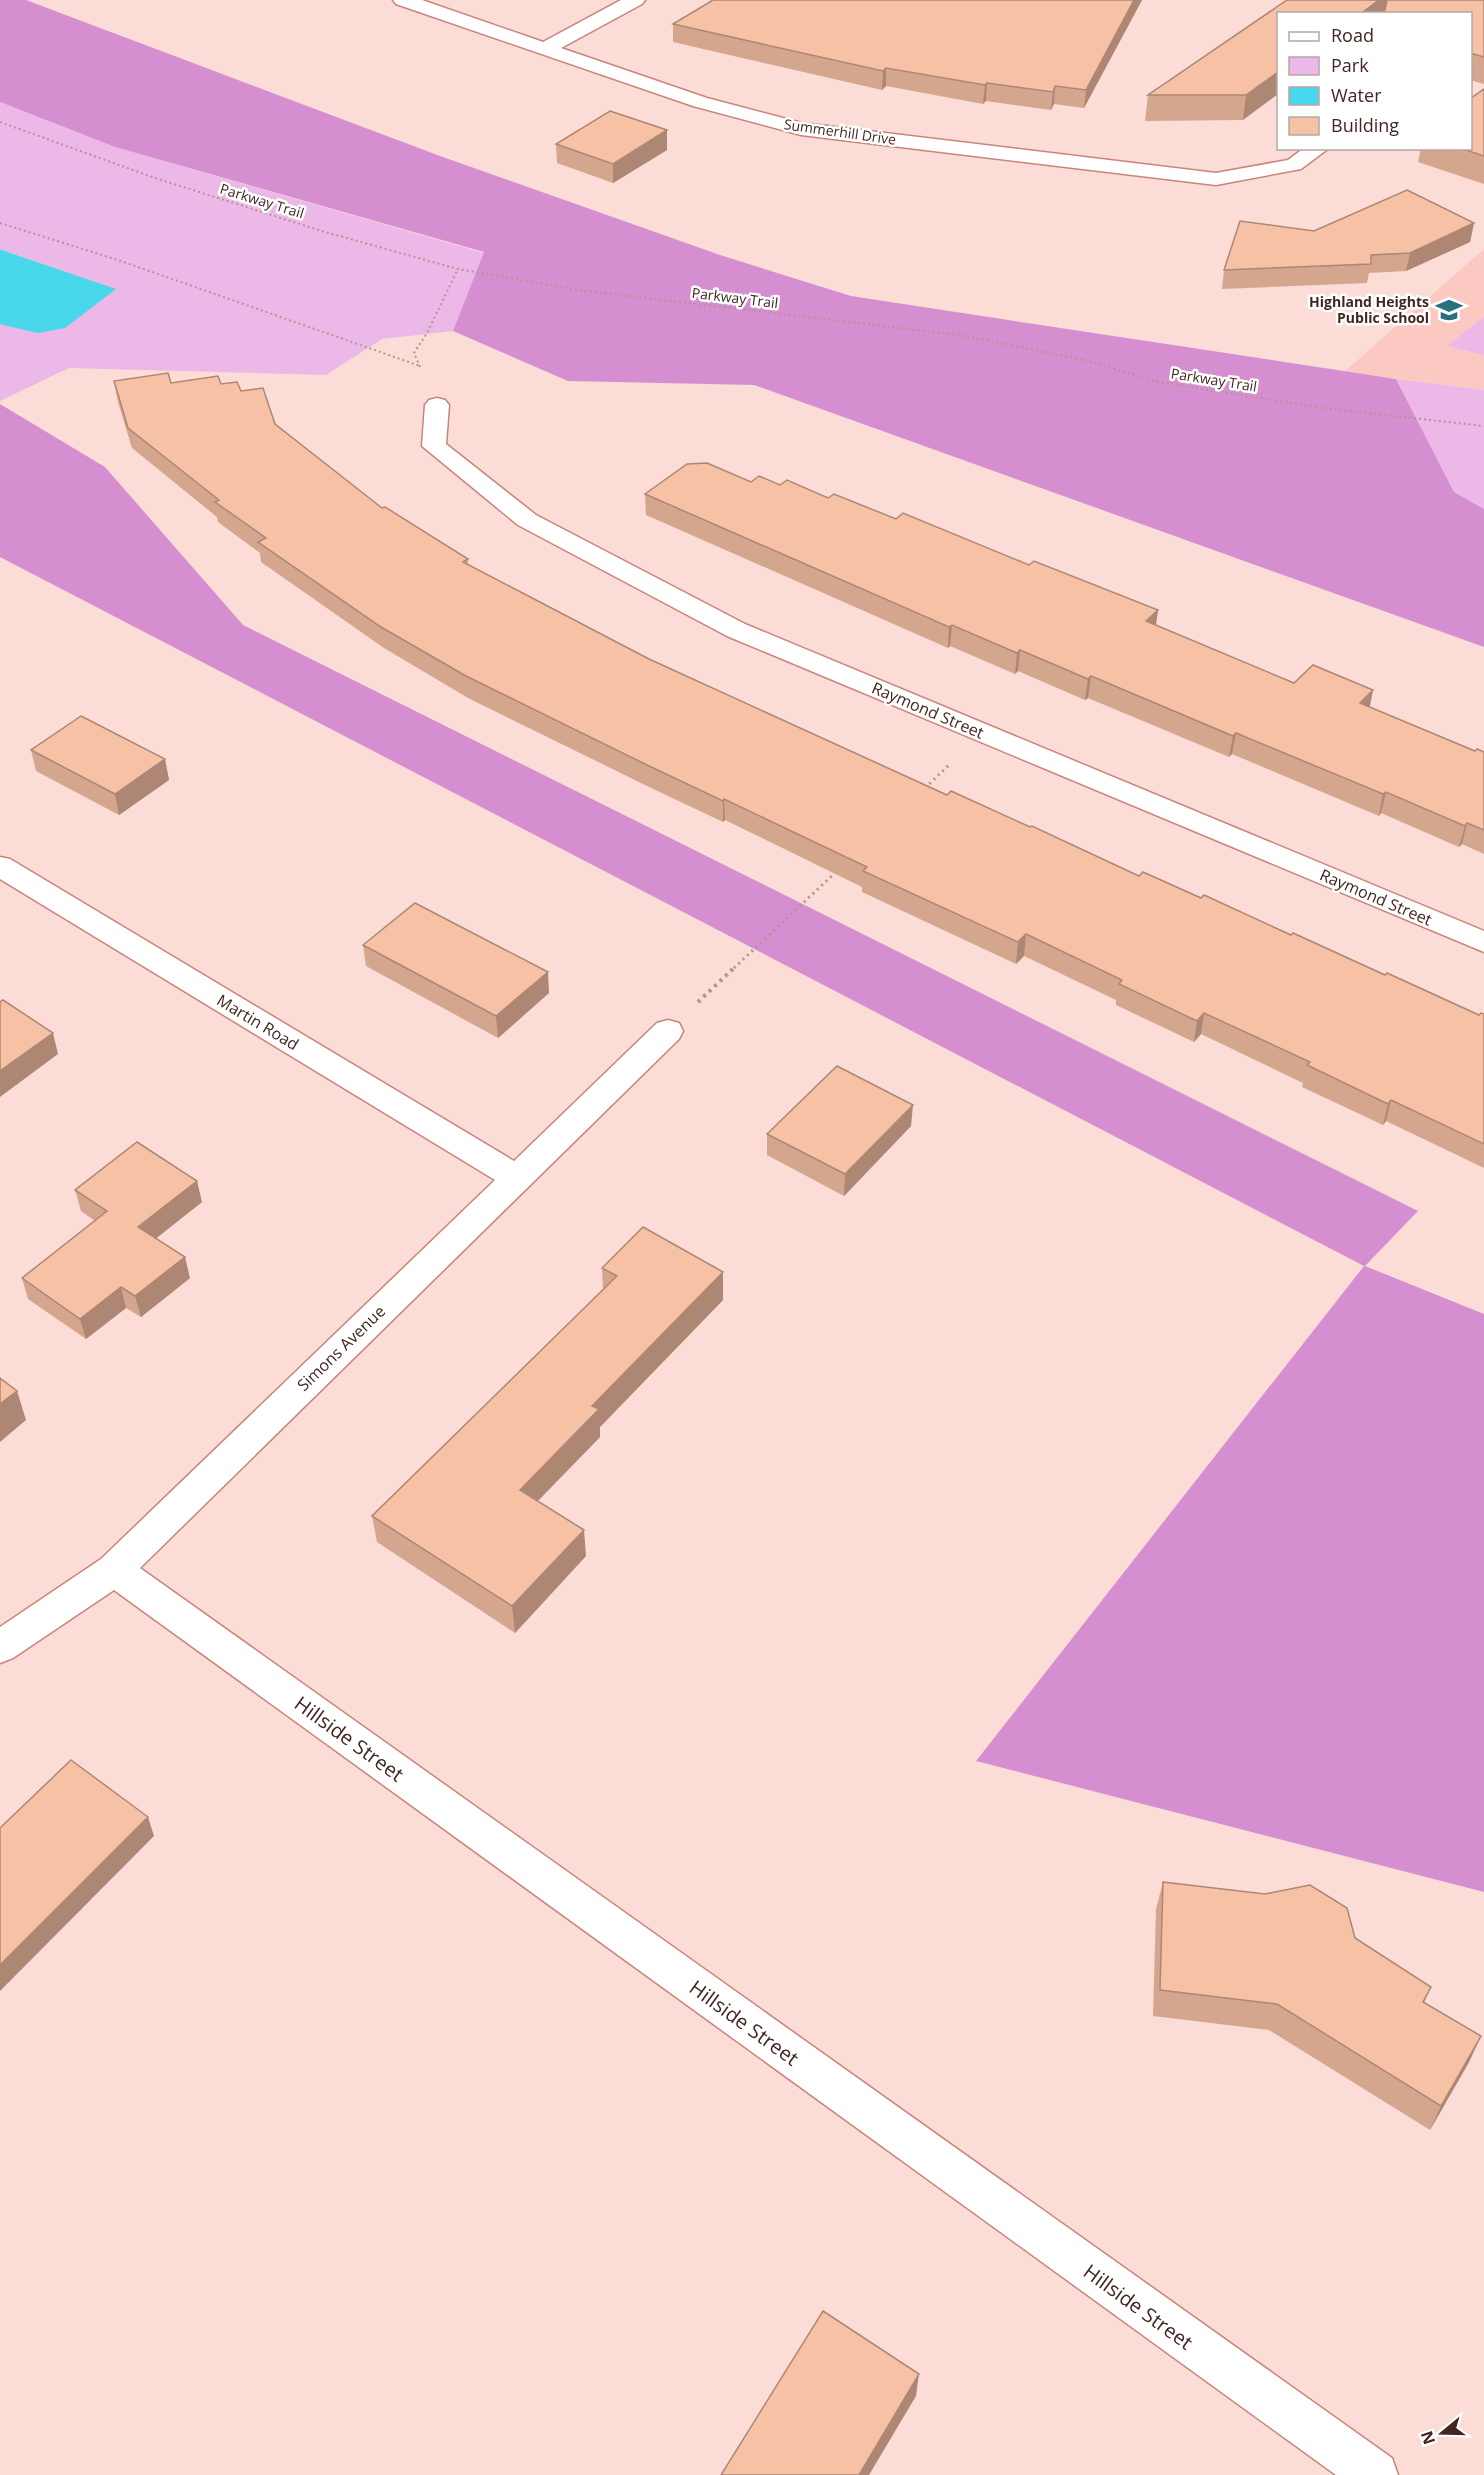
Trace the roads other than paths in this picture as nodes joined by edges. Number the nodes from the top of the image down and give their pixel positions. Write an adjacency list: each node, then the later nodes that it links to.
1 (403, 0): 3 (street, Summerhill Drive)
2 (635, 0): 3 (street)
3 (544, 49): 4 (street, Summerhill Drive)
4 (1316, 150)
5 (437, 405): 7 (street, Raymond Street)
6 (0, 866): 9 (street, Martin Road)
7 (1484, 942)
8 (668, 1031): 9 (street, Simons Avenue)
9 (516, 1177): 10 (street, Simons Avenue)
10 (114, 1570): 11 (street, Simons Avenue); 12 (street, Hillside Street)
11 (0, 1647)
12 (1349, 2468)

